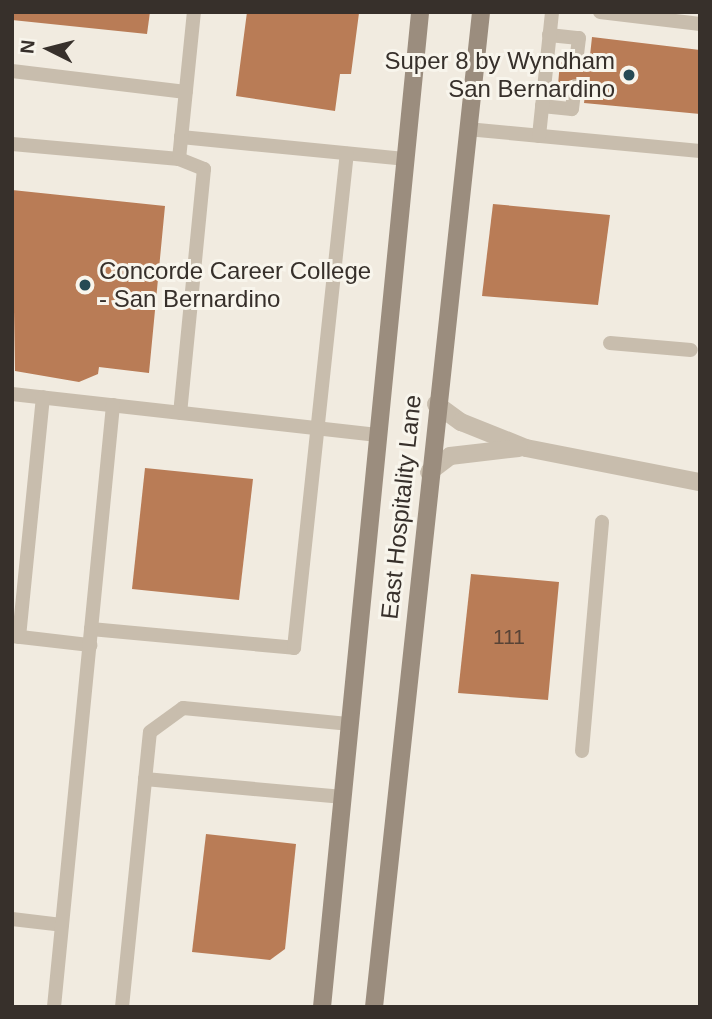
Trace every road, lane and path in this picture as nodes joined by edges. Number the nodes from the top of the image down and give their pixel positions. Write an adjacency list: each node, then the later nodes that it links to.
1 (194, 12): 11 (lane)
2 (420, 12): 20 (main road, East Hospitality Lane)
3 (481, 12): 13 (main road, East Hospitality Lane)
4 (552, 12): 7 (lane)
5 (600, 12): 6 (lane)
6 (700, 24)
7 (549, 34): 8 (lane); 12 (lane)
8 (576, 64)
9 (12, 71): 11 (lane)
10 (575, 86): 12 (lane)
11 (186, 92): 15 (lane)
12 (542, 106): 14 (lane)
13 (467, 129): 14 (lane); 25 (main road, East Hospitality Lane)
14 (540, 136): 17 (lane)
15 (181, 137): 18 (lane); 19 (lane)
16 (12, 144): 19 (lane)
17 (700, 151)
18 (347, 154): 20 (lane); 28 (lane)
19 (179, 159): 27 (lane)
20 (407, 159): 29 (main road, East Hospitality Lane)
21 (610, 343): 22 (lane)
22 (691, 350)
23 (12, 394): 24 (lane)
24 (43, 397): 26 (lane); 35 (lane)
25 (436, 404): 30 (street); 31 (main road, East Hospitality Lane)
26 (113, 405): 27 (lane); 34 (lane)
27 (180, 413): 28 (lane)
28 (317, 428): 29 (lane); 34 (lane)
29 (380, 435): 37 (main road, East Hospitality Lane)
30 (526, 448): 31 (street); 32 (street)
31 (429, 472): 46 (main road, East Hospitality Lane)
32 (700, 482)
33 (602, 522): 38 (lane)
34 (91, 629): 36 (lane)
35 (15, 637): 36 (lane)
36 (90, 645): 42 (lane)
37 (350, 724): 39 (lane); 40 (main road, East Hospitality Lane)
38 (582, 751)
39 (145, 779): 40 (lane); 44 (lane)
40 (343, 797): 45 (main road, East Hospitality Lane)
41 (12, 919): 42 (lane)
42 (62, 925): 43 (lane)
43 (54, 1007)
44 (122, 1007)
45 (321, 1007)
46 (374, 1007)

